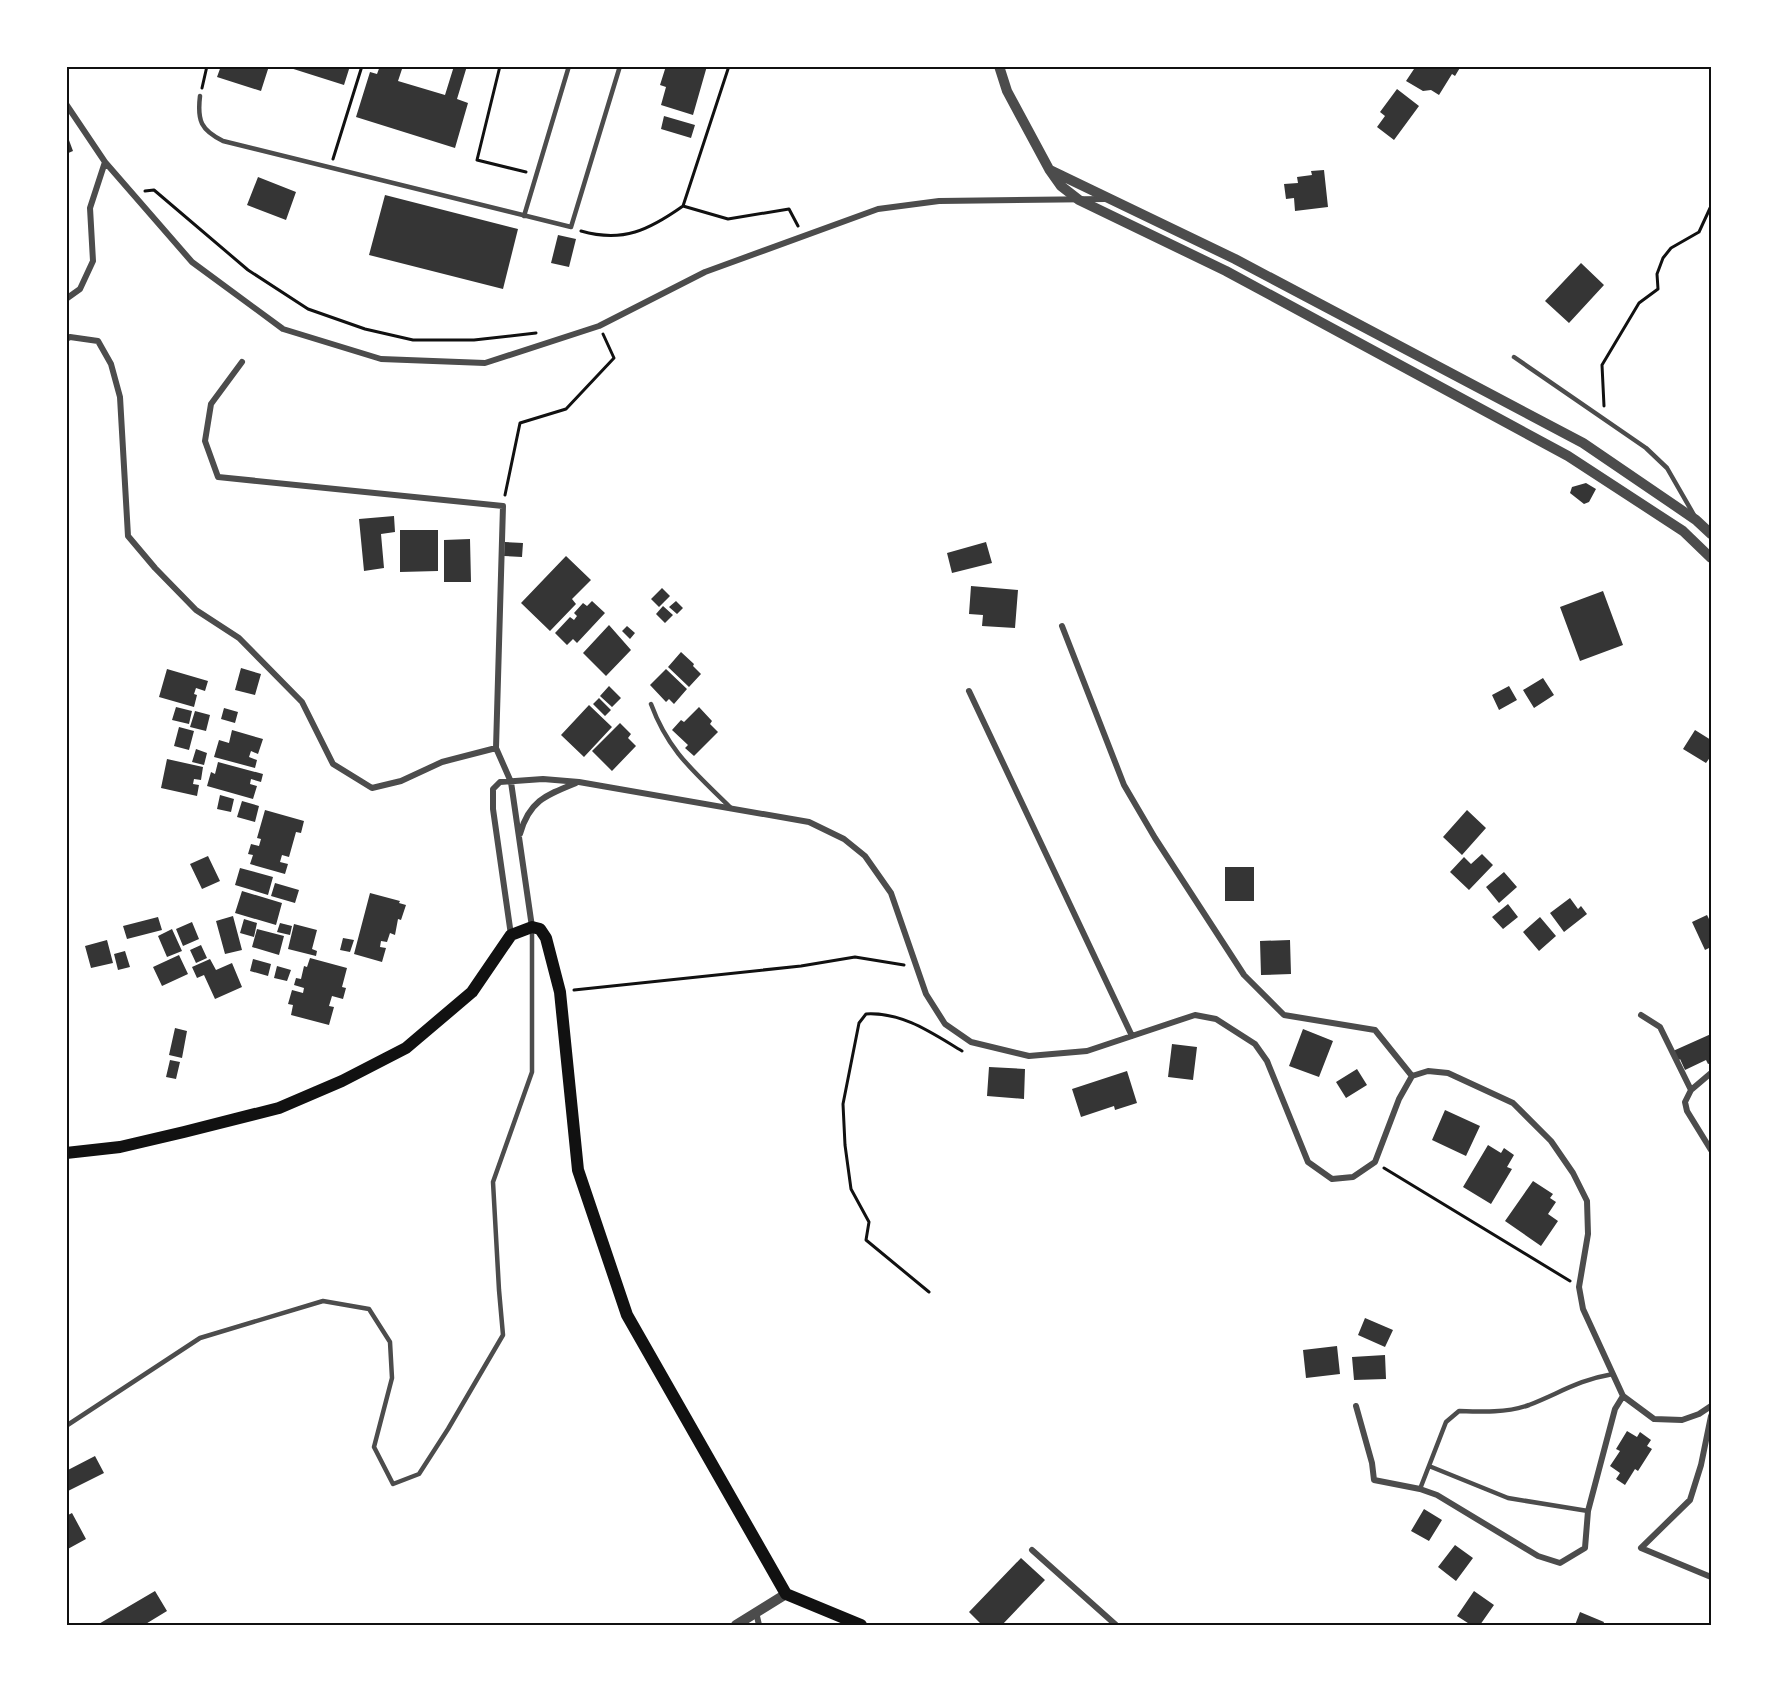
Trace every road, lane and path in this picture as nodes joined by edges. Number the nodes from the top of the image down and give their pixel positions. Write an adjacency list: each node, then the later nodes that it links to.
1 (207, 66): 8 (path)
2 (362, 66): 11 (path)
3 (500, 66): 13 (path)
4 (569, 66): 13 (lane)
5 (620, 66): 20 (lane)
6 (729, 66): 17 (path)
7 (999, 66): 12 (street)
8 (200, 96): 11 (lane)
9 (66, 104): 10 (street)
10 (105, 162): 14 (street); 22 (street)
11 (331, 168): 19 (lane)
12 (1049, 169): 15 (street); 16 (street)
13 (536, 175): 19 (lane)
14 (131, 192): 23 (street); 24 (path)
15 (1111, 199): 16 (street); 30 (street)
16 (1079, 200): 21 (street); 32 (street)
17 (684, 206): 20 (path); 21 (path)
18 (1711, 206): 28 (path)
19 (524, 216): 20 (lane)
20 (571, 228)
21 (804, 236): 23 (street)
22 (66, 299)
23 (599, 326): 29 (path)
24 (542, 332)
25 (66, 339): 36 (street)
26 (1514, 357): 28 (lane)
27 (242, 362): 29 (street)
28 (1605, 420): 30 (lane)
29 (503, 506): 36 (street)
30 (1696, 520): 31 (street)
31 (1711, 534)
32 (1711, 558)
33 (1062, 626): 49 (street)
34 (969, 691): 46 (street)
35 (651, 704): 39 (lane)
36 (496, 748): 37 (street)
37 (511, 782): 38 (street); 40 (street); 42 (street)
38 (579, 782): 39 (street); 40 (street)
39 (731, 808): 46 (street)
40 (519, 837): 41 (street)
41 (532, 927): 42 (main road); 44 (main road); 61 (lane)
42 (511, 935): 52 (main road)
43 (907, 966): 44 (path)
44 (560, 992): 67 (main road)
45 (1641, 1015): 50 (street)
46 (1132, 1036): 53 (street)
47 (971, 1053): 55 (path)
48 (1711, 1073): 50 (street)
49 (1412, 1077): 53 (street); 54 (street)
50 (1691, 1090): 51 (street)
51 (1711, 1150)
52 (66, 1152)
53 (1375, 1162): 54 (path)
54 (1580, 1287): 56 (street)
55 (929, 1292)
56 (1613, 1374): 57 (street); 62 (lane)
57 (1623, 1396): 59 (street); 64 (street)
58 (1356, 1406): 63 (street)
59 (1711, 1406)
60 (1711, 1416): 66 (street)
61 (66, 1426)
62 (1429, 1466): 63 (lane); 64 (lane)
63 (1420, 1489): 64 (street)
64 (1588, 1511)
65 (1032, 1550): 72 (street)
66 (1711, 1577)
67 (786, 1594): 68 (street); 71 (main road)
68 (756, 1611): 69 (street); 70 (street)
69 (736, 1625)
70 (759, 1625)
71 (861, 1625)
72 (1116, 1625)

